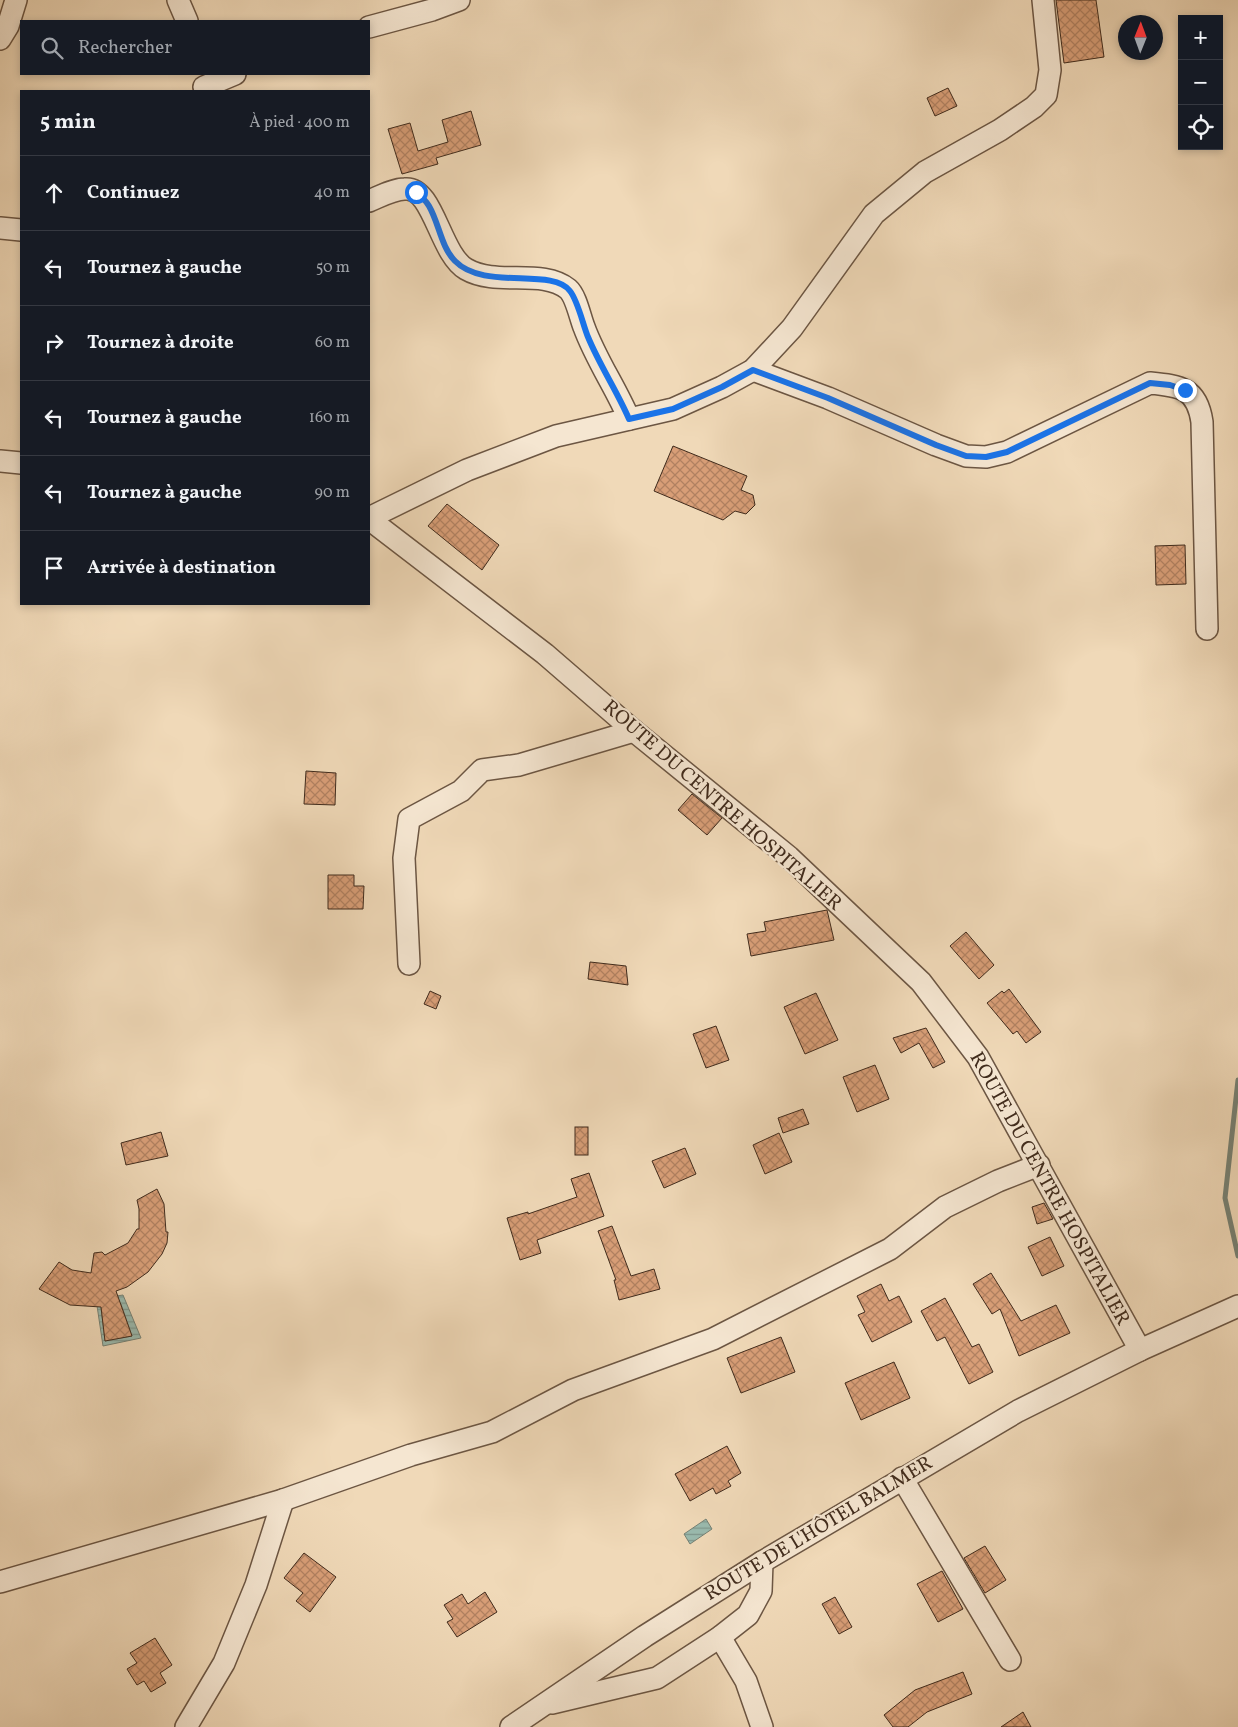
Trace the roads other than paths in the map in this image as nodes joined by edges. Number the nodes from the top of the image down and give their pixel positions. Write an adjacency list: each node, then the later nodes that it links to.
1 (16, 0): 7 (street)
2 (178, 0): 5 (street)
3 (459, 0): 6 (street)
4 (1043, 0): 13 (street)
5 (187, 20)
6 (370, 27)
7 (0, 39)
8 (232, 75): 9 (street)
9 (203, 84)
10 (370, 201): 14 (street)
11 (0, 228): 12 (street)
12 (20, 230)
13 (753, 370): 14 (street); 19 (street)
14 (629, 419): 17 (street)
15 (0, 461): 16 (street)
16 (20, 463)
17 (370, 518)
18 (370, 520): 20 (street, ROUTE DU CENTRE HOSPITALIER)
19 (1207, 629)
20 (634, 731): 21 (street); 22 (street, ROUTE DU CENTRE HOSPITALIER)
21 (409, 964)
22 (1039, 1165): 24 (street, ROUTE DU CENTRE HOSPITALIER); 26 (street)
23 (1238, 1306): 24 (street, ROUTE DE L'HÔTEL BALMER)
24 (1140, 1350): 25 (street, ROUTE DE L'HÔTEL BALMER)
25 (902, 1478): 27 (street, ROUTE DE L'HÔTEL BALMER); 30 (street)
26 (283, 1500): 28 (street); 32 (street)
27 (762, 1562): 29 (street); 31 (street, ROUTE DE L'HÔTEL BALMER)
28 (0, 1582)
29 (720, 1637): 31 (street); 34 (street)
30 (1010, 1660)
31 (540, 1705): 33 (street, ROUTE DE L'HÔTEL BALMER)
32 (186, 1727)
33 (511, 1727)
34 (762, 1727)

